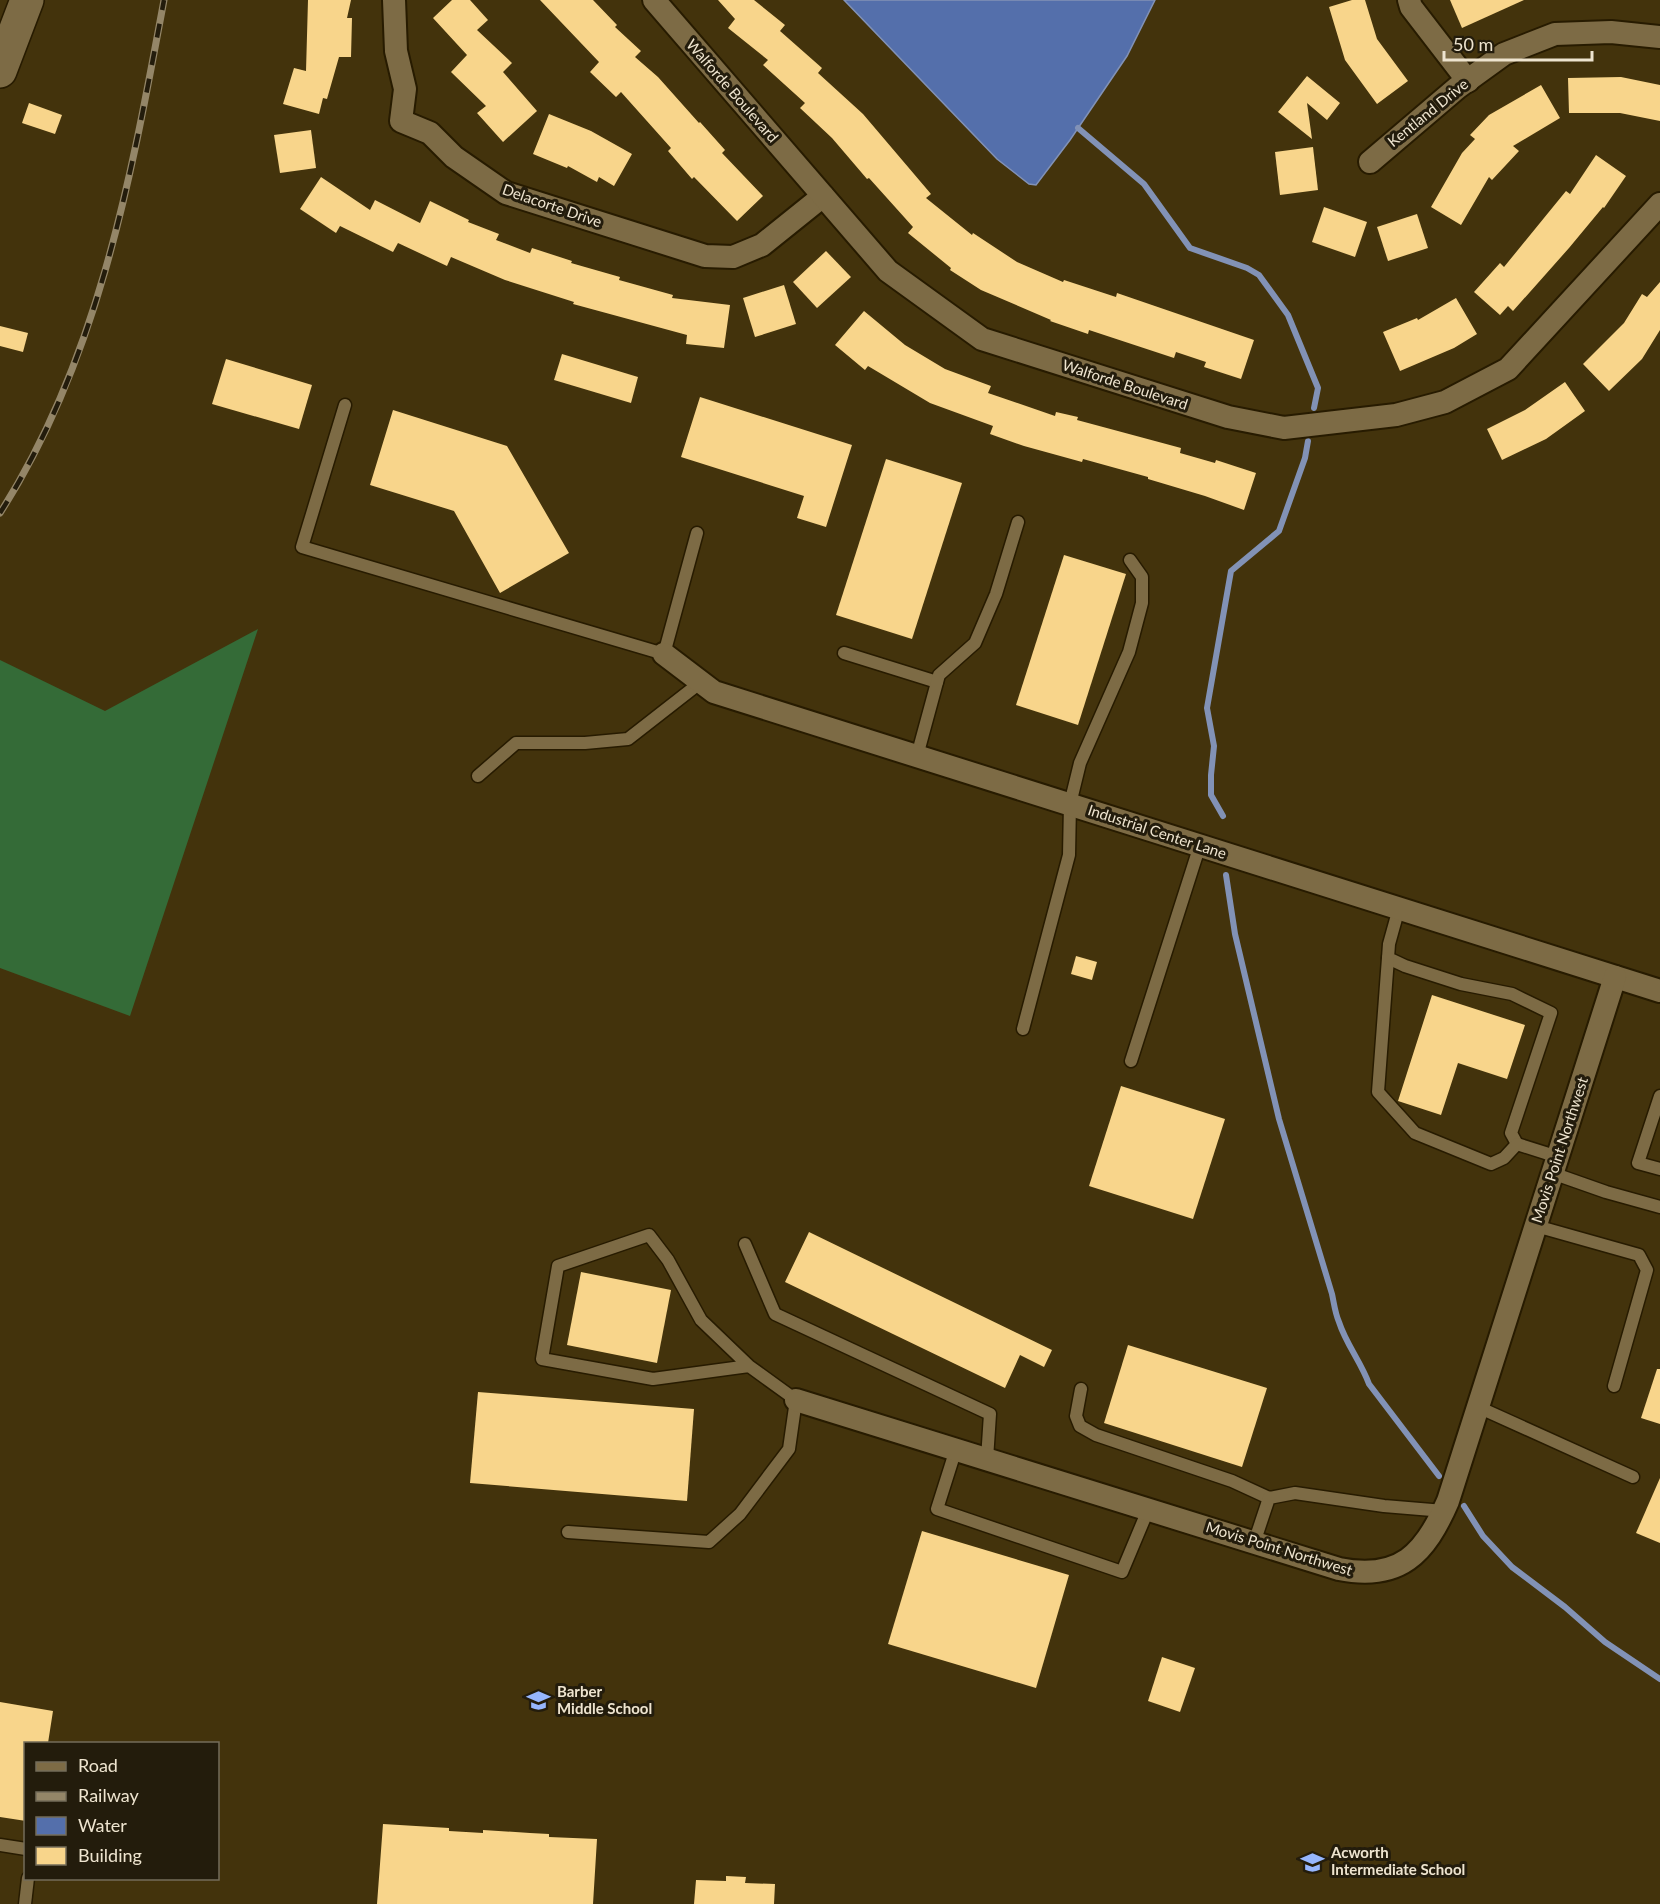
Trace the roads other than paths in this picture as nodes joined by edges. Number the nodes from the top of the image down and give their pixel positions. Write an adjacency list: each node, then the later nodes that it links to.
1 (27, 0): 6 (street)
2 (394, 0): 9 (street, Delacorte Drive)
3 (654, 0): 9 (street, Walforde Boulevard)
4 (1409, 0): 7 (street)
5 (1660, 36): 7 (street, Kentland Drive)
6 (0, 71)
7 (1468, 81): 8 (street, Kentland Drive)
8 (1370, 162)
9 (823, 196): 10 (street, Walforde Boulevard)
10 (1660, 204)
11 (345, 405): 16 (lane)
12 (1018, 522): 18 (lane)
13 (697, 533): 16 (lane)
14 (1130, 560): 21 (lane)
15 (844, 653): 18 (lane)
16 (664, 654): 17 (street, Industrial Center Lane)
17 (701, 682): 19 (street, Industrial Center Lane); 20 (lane)
18 (937, 682): 19 (lane)
19 (917, 756): 21 (street, Industrial Center Lane)
20 (478, 776)
21 (1070, 804): 22 (street, Industrial Center Lane); 27 (lane)
22 (1200, 846): 23 (street, Industrial Center Lane); 28 (lane)
23 (1399, 908): 24 (lane); 25 (street, Industrial Center Lane)
24 (1389, 958): 30 (lane); 30 (lane)
25 (1615, 977): 26 (street, Industrial Center Lane); 31 (street, Movis Point Northwest)
26 (1660, 991)
27 (1023, 1029)
28 (1131, 1060)
29 (1660, 1096): 32 (lane)
30 (1517, 1144): 31 (lane)
31 (1555, 1165): 33 (lane); 34 (street, Movis Point Northwest)
32 (1660, 1169)
33 (1660, 1207)
34 (1536, 1226): 37 (lane); 40 (street, Movis Point Northwest)
35 (745, 1244): 42 (lane)
36 (749, 1366): 36 (lane); 39 (lane)
37 (1614, 1386)
38 (1081, 1389): 44 (lane)
39 (796, 1400): 41 (street, Movis Point Northwest); 47 (lane)
40 (1478, 1407): 43 (lane); 46 (street, Movis Point Northwest)
41 (956, 1449): 42 (street, Movis Point Northwest); 45 (lane)
42 (987, 1459): 45 (street, Movis Point Northwest)
43 (1633, 1477)
44 (1269, 1497): 46 (lane); 48 (lane)
45 (1148, 1510): 48 (street, Movis Point Northwest)
46 (1444, 1511): 48 (street, Movis Point Northwest)
47 (568, 1532)
48 (1254, 1543)
49 (0, 1845): 50 (lane)
50 (24, 1849)
51 (28, 1880): 52 (lane)
52 (25, 1904)

